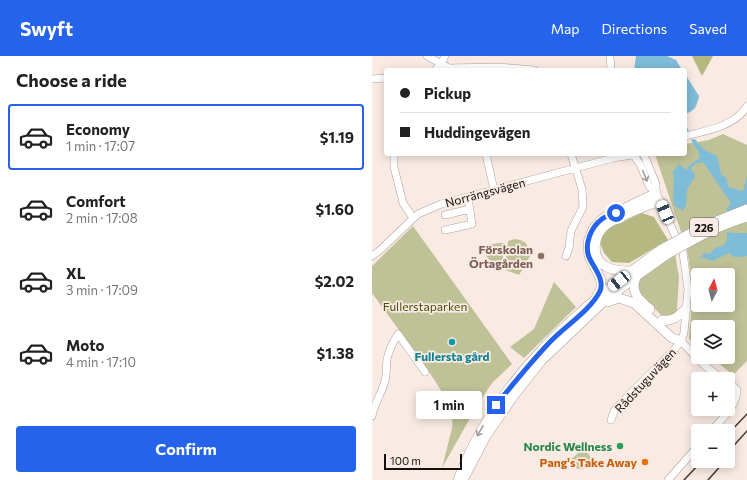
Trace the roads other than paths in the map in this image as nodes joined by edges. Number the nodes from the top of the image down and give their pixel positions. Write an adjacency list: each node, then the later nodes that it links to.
1 (427, 56): 4 (street)
2 (445, 56): 4 (street)
3 (610, 56): 9 (street)
4 (441, 64): 5 (street); 6 (street)
5 (437, 68)
6 (449, 68)
7 (449, 68): 8 (street)
8 (510, 68)
9 (611, 68)
10 (384, 78): 11 (street)
11 (372, 79)
12 (746, 110): 13 (street)
13 (687, 135)
14 (394, 156): 28 (street)
15 (486, 156): 21 (street)
16 (572, 156): 20 (street)
17 (615, 156): 20 (street, Norrängsvägen)
18 (634, 156): 23 (street, one-way to 23)
19 (645, 156): 23 (street)
20 (575, 168): 21 (street, Norrängsvägen); 32 (street)
21 (494, 190): 22 (street, Norrängsvägen)
22 (468, 197): 24 (street); 28 (street, Norrängsvägen)
23 (658, 197): 33 (main road); 34 (main road); 35 (street)
24 (470, 209): 26 (street); 29 (street)
25 (747, 209): 30 (main road, 226, bridge)
26 (445, 215)
27 (747, 217): 30 (main road, 226, bridge)
28 (413, 218): 31 (street, Norrängsvägen)
29 (445, 230)
30 (664, 252): 33 (main road, 226)
31 (372, 255)
32 (566, 256)
33 (634, 273): 34 (main road, 226); 36 (main road)
34 (598, 302): 37 (main road); 48 (main road, 226, one-way to 48); 49 (main road, 226)
35 (686, 309): 36 (main road); 37 (street)
36 (662, 320): 37 (main road)
37 (681, 342): 39 (street); 45 (street, Rådstuguvägen)
38 (425, 372): 42 (street)
39 (713, 372)
40 (735, 388): 41 (street)
41 (735, 400)
42 (373, 407): 43 (street)
43 (372, 416)
44 (724, 416): 46 (street)
45 (611, 420)
46 (717, 424)
47 (691, 454): 50 (street)
48 (458, 480)
49 (463, 480)
50 (668, 480)

